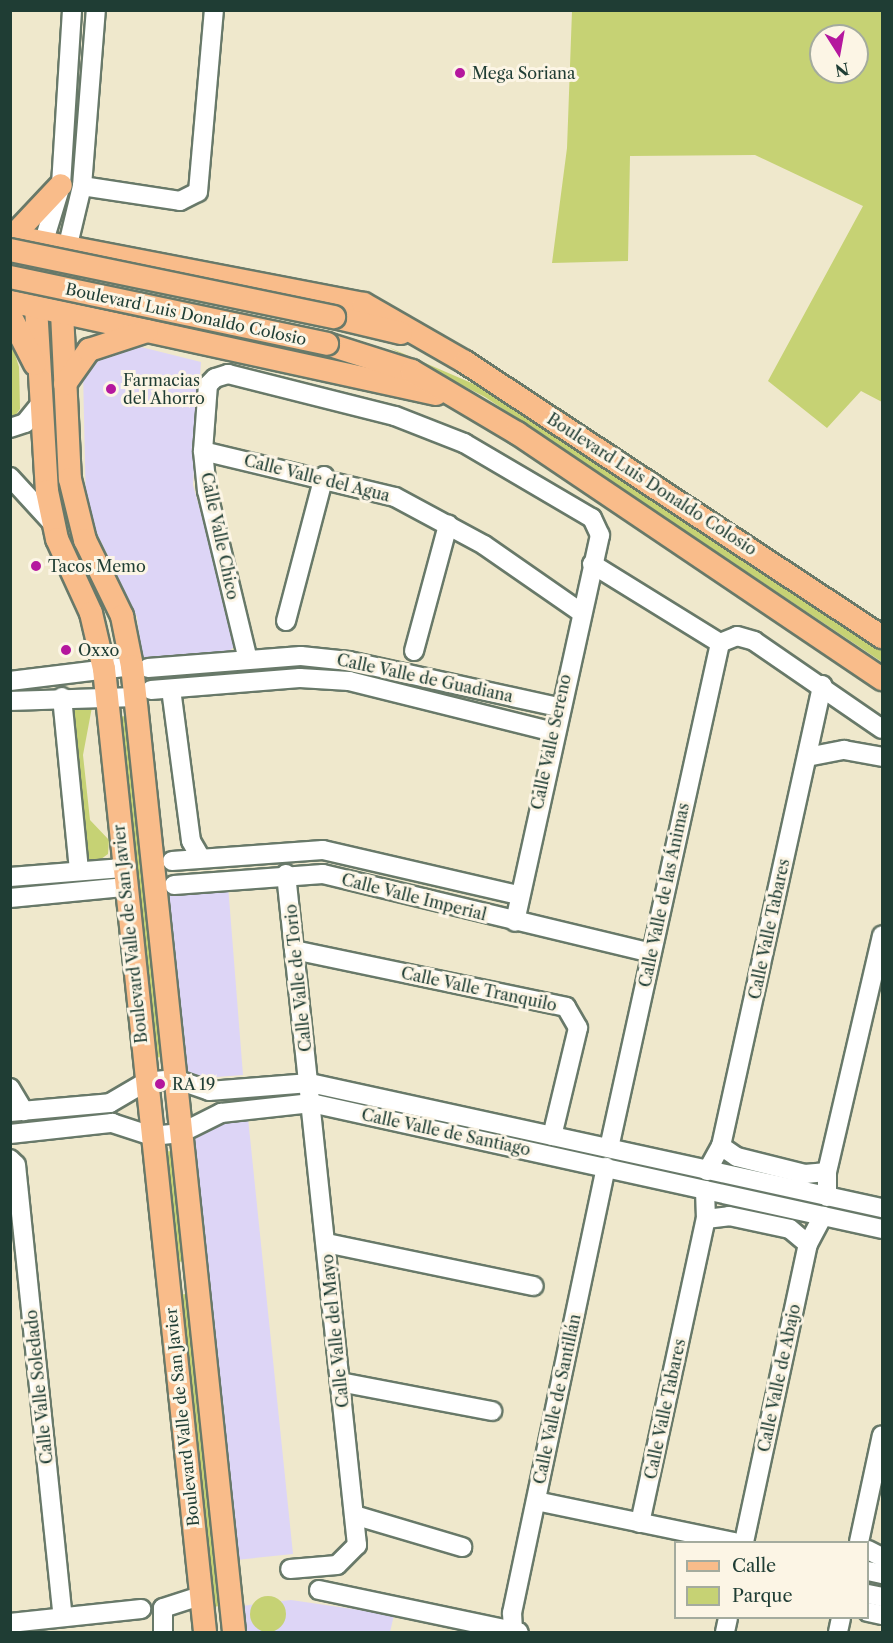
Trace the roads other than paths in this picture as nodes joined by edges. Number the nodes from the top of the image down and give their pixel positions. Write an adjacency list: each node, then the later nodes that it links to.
1 (72, 10): 4 (street)
2 (96, 10): 4 (street)
3 (214, 10): 4 (street)
4 (71, 185): 5 (main road); 6 (street)
5 (11, 242): 6 (main road, Boulevard Luis Donaldo Colosio, bridge); 9 (main road)
6 (55, 251): 7 (main road, Boulevard Luis Donaldo Colosio); 8 (main road); 11 (main road, Boulevard Valle de San Javier); 12 (main road, Boulevard Valle de San Javier); 16 (main road, Boulevard Luis Donaldo Colosio, bridge)
7 (104, 256): 14 (main road); 16 (main road, Boulevard Luis Donaldo Colosio)
8 (10, 266)
9 (10, 277): 20 (main road, Boulevard Luis Donaldo Colosio, bridge)
10 (10, 302): 11 (main road, Boulevard Luis Donaldo Colosio)
11 (36, 307): 12 (main road, Boulevard Luis Donaldo Colosio); 19 (main road, Boulevard Valle de San Javier)
12 (62, 312): 14 (main road, Boulevard Luis Donaldo Colosio); 18 (main road, Boulevard Valle de San Javier)
13 (10, 315): 19 (main road)
14 (95, 318): 15 (main road, Boulevard Luis Donaldo Colosio)
15 (153, 329): 18 (main road); 20 (main road, Boulevard Luis Donaldo Colosio)
16 (418, 337): 30 (main road, Boulevard Luis Donaldo Colosio)
17 (215, 378): 22 (street, Calle Valle Chico); 27 (street, Calle Valle Sereno)
18 (65, 384): 34 (main road, Boulevard Valle de San Javier)
19 (42, 393): 21 (street); 25 (main road, Boulevard Valle de San Javier)
20 (458, 400): 36 (main road, Boulevard Luis Donaldo Colosio)
21 (10, 428)
22 (203, 451): 23 (street, Calle Valle del Agua); 33 (street, Calle Valle Chico)
23 (324, 476): 26 (street, Calle Valle del Agua); 29 (street)
24 (10, 477): 25 (street)
25 (53, 524): 35 (main road, Boulevard Valle de San Javier)
26 (448, 525): 28 (street, Calle Valle del Agua); 32 (street)
27 (592, 564): 28 (street, Calle Valle Sereno); 31 (street)
28 (579, 611): 44 (street, Calle Valle Sereno)
29 (286, 621)
30 (881, 636)
31 (720, 643): 38 (street); 61 (street, Calle Valle de las Ánimas)
32 (414, 651)
33 (248, 660): 34 (street, Calle Valle de Guadiana); 44 (street, Calle Valle de Guadiana)
34 (140, 667): 35 (street, Calle Valle de Guadiana); 40 (main road, Boulevard Valle de San Javier)
35 (104, 669): 37 (street, Calle Valle de Guadiana); 42 (main road, Boulevard Valle de San Javier)
36 (882, 679)
37 (10, 681)
38 (822, 685): 45 (street); 47 (street, Calle Valle Tabares)
39 (171, 689): 40 (street, Calle Valle de Guadiana); 46 (street, Calle Valle de Guadiana); 49 (street)
40 (143, 693): 42 (street, Calle Valle de Guadiana); 62 (main road, Boulevard Valle de San Javier)
41 (62, 697): 42 (street, Calle Valle de Guadiana); 43 (street, Calle Valle de Guadiana); 51 (street)
42 (106, 697): 54 (main road, Boulevard Valle de San Javier)
43 (10, 701)
44 (558, 706): 46 (street, Calle Valle Sereno)
45 (882, 729)
46 (553, 732): 56 (street, Calle Valle Sereno)
47 (807, 756): 48 (street); 76 (street, Calle Valle Tabares)
48 (882, 757)
49 (201, 858): 50 (street, Calle Valle Imperial); 56 (street, Calle Valle Imperial)
50 (172, 861)
51 (79, 870): 53 (street); 54 (street)
52 (286, 873): 55 (street, Calle Valle Imperial); 58 (street, Calle Valle Imperial); 60 (street, Calle Valle de Torio)
53 (10, 877)
54 (124, 877): 57 (street); 63 (main road, Boulevard Valle de San Javier)
55 (174, 885)
56 (518, 895): 58 (street, Calle Valle Sereno)
57 (10, 898)
58 (515, 922): 61 (street, Calle Valle Imperial)
59 (882, 935): 81 (street)
60 (294, 950): 64 (street, Calle Valle de Torio); 75 (street, Calle Valle Tranquilo)
61 (651, 953): 77 (street, Calle Valle de las Ánimas)
62 (175, 1079): 63 (street, Calle Valle de Santiago); 66 (street, Calle Valle de Santiago); 72 (main road, Boulevard Valle de San Javier)
63 (146, 1082): 67 (street, Calle Valle de Santiago); 74 (main road, Boulevard Valle de San Javier)
64 (310, 1083): 66 (street, Calle Valle de Santiago); 68 (street, Calle Valle de Torio); 75 (street, Calle Valle de Santiago)
65 (10, 1088): 69 (street)
66 (202, 1090): 70 (street)
67 (110, 1103): 69 (street, Calle Valle de Santiago); 71 (street)
68 (312, 1103): 70 (street, Calle Valle de Santiago); 79 (street, Calle Valle de Santiago); 89 (street, Calle Valle del Mayo)
69 (17, 1112)
70 (205, 1117): 72 (street, Calle Valle de Santiago)
71 (112, 1123): 73 (street, Calle Valle de Santiago); 74 (street, Calle Valle de Santiago)
72 (181, 1133): 74 (street, Calle Valle de Santiago); 91 (main road, Boulevard Valle de San Javier)
73 (10, 1134)
74 (152, 1136): 92 (main road, Boulevard Valle de San Javier)
75 (552, 1136): 77 (street, Calle Valle de Santiago)
76 (721, 1146): 80 (street, Calle Valle Tabares); 81 (street)
77 (609, 1148): 80 (street, Calle Valle de Santiago)
78 (10, 1159): 108 (street, Calle Valle Soledado)
79 (606, 1167): 82 (street, Calle Valle de Santiago); 97 (street, Calle Valle de Santillán)
80 (707, 1170): 83 (street, Calle Valle de Santiago)
81 (827, 1172): 84 (street)
82 (705, 1190): 83 (street, Calle Valle de Santiago); 87 (street, Calle Valle Tabares)
83 (767, 1194): 84 (street, Calle Valle de Santiago); 86 (street, Calle Valle de Santiago)
84 (827, 1197): 85 (street, Calle Valle de Santiago)
85 (882, 1208)
86 (823, 1216): 88 (street, Calle Valle de Santiago); 90 (street, Calle Valle de Abajo)
87 (706, 1219): 90 (street); 99 (street, Calle Valle Tabares)
88 (882, 1229)
89 (326, 1243): 93 (street); 94 (street, Calle Valle del Mayo)
90 (808, 1244): 101 (street, Calle Valle de Abajo)
91 (196, 1275): 92 (main road); 112 (main road, Boulevard Valle de San Javier)
92 (167, 1278): 106 (main road, Boulevard Valle de San Javier)
93 (534, 1286)
94 (340, 1382): 95 (street); 98 (street, Calle Valle del Mayo)
95 (492, 1411)
96 (882, 1435): 102 (street)
97 (536, 1501): 99 (street); 113 (street, Calle Valle de Santillán)
98 (354, 1515): 103 (street); 104 (street, Calle Valle del Mayo)
99 (640, 1523): 100 (street)
100 (729, 1541)
101 (744, 1541)
102 (859, 1541)
103 (462, 1547)
104 (290, 1569)
105 (319, 1590): 113 (street)
106 (200, 1596): 110 (street); 111 (main road, Boulevard Valle de San Javier)
107 (141, 1609): 108 (street)
108 (63, 1617): 109 (street)
109 (10, 1623)
110 (163, 1632)
111 (204, 1632)
112 (234, 1632)
113 (516, 1632)

